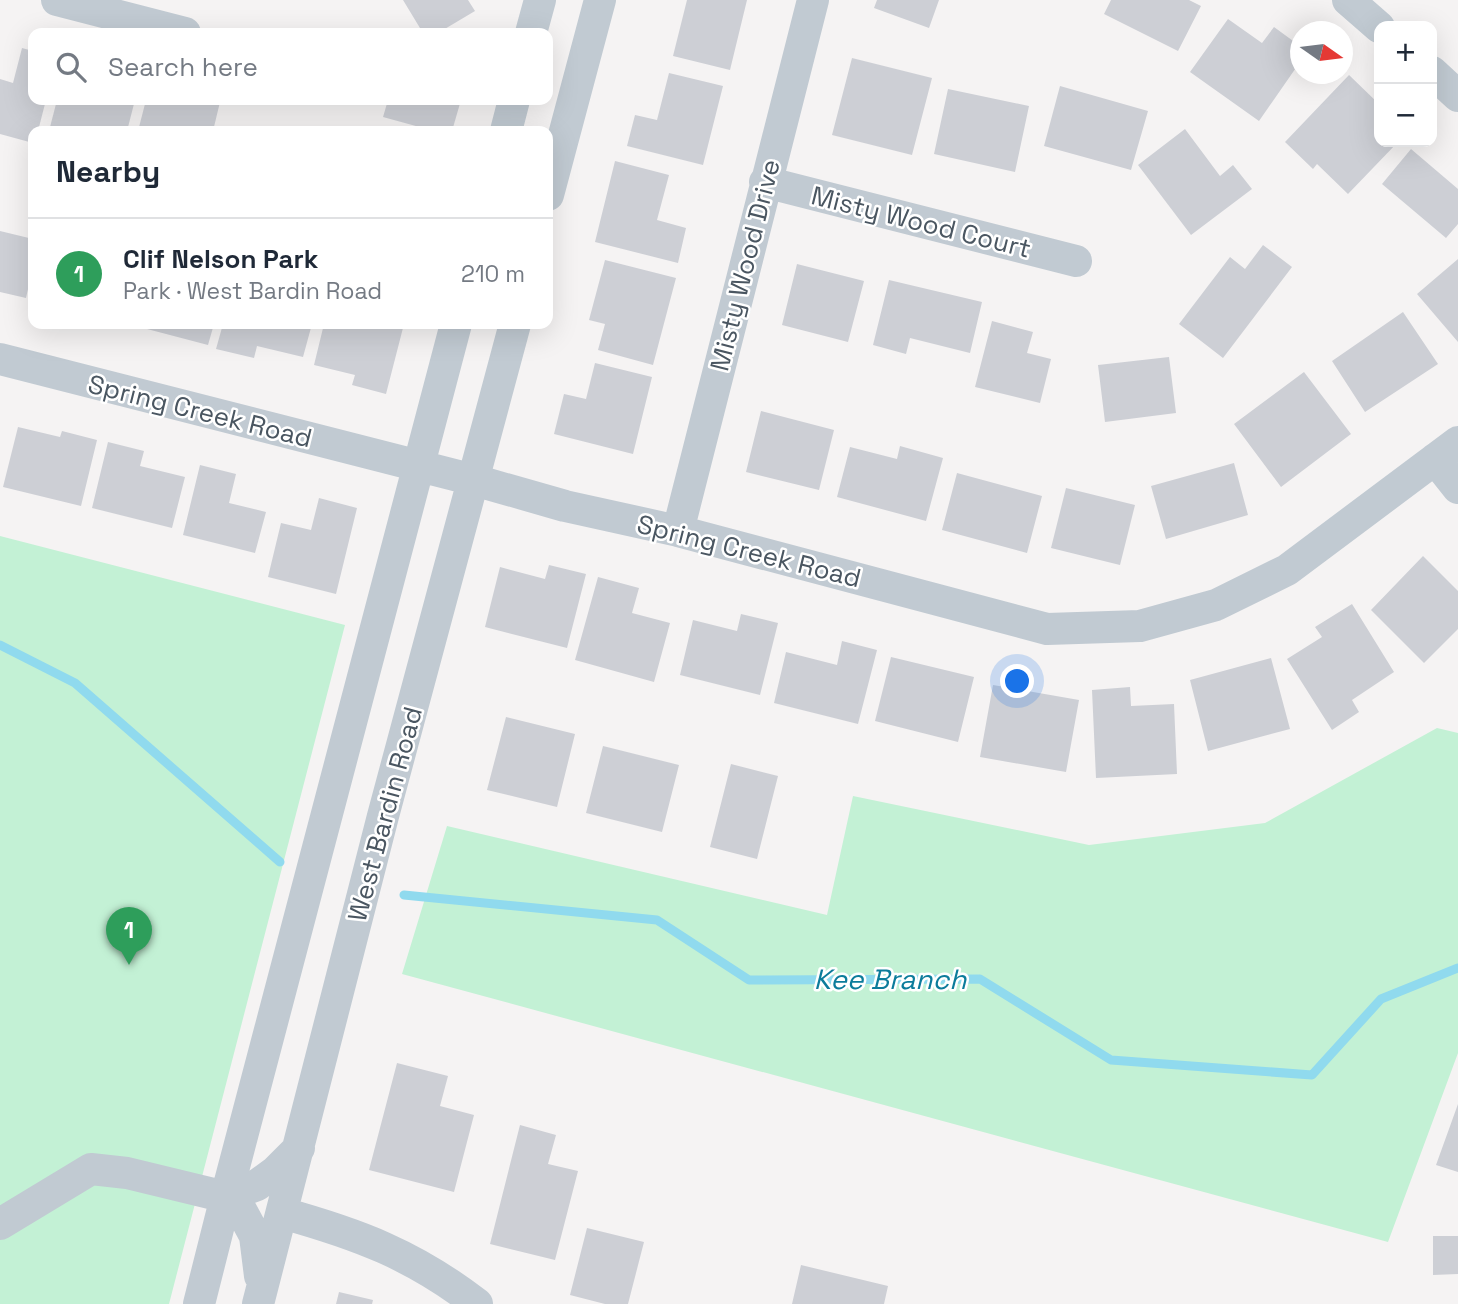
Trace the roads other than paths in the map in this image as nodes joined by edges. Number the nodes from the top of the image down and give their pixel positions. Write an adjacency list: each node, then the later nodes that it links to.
1 (57, 0): 7 (street)
2 (540, 0): 8 (street)
3 (600, 0): 13 (street)
4 (813, 0): 14 (street, Misty Wood Drive)
5 (1348, 0): 6 (street)
6 (1374, 23)
7 (166, 28)
8 (532, 28)
9 (1437, 77): 10 (street)
10 (1458, 96)
11 (513, 105): 12 (street)
12 (507, 126)
13 (553, 176)
14 (765, 182): 15 (street, Misty Wood Court); 23 (street, Misty Wood Drive)
15 (1076, 261)
16 (455, 329): 20 (street)
17 (514, 329): 21 (street, West Bardin Road)
18 (0, 359): 20 (street, Spring Creek Road)
19 (1446, 450): 22 (street); 23 (street, Spring Creek Road)
20 (419, 467): 21 (street, Spring Creek Road); 25 (street)
21 (474, 480): 23 (street, Spring Creek Road); 24 (street, West Bardin Road)
22 (1458, 488)
23 (678, 531)
24 (299, 1147): 25 (street); 26 (street, West Bardin Road)
25 (226, 1196): 27 (street); 28 (street); 29 (street)
26 (282, 1213): 28 (street, West Bardin Road); 30 (street)
27 (0, 1224)
28 (260, 1296)
29 (200, 1304)
30 (477, 1304)

